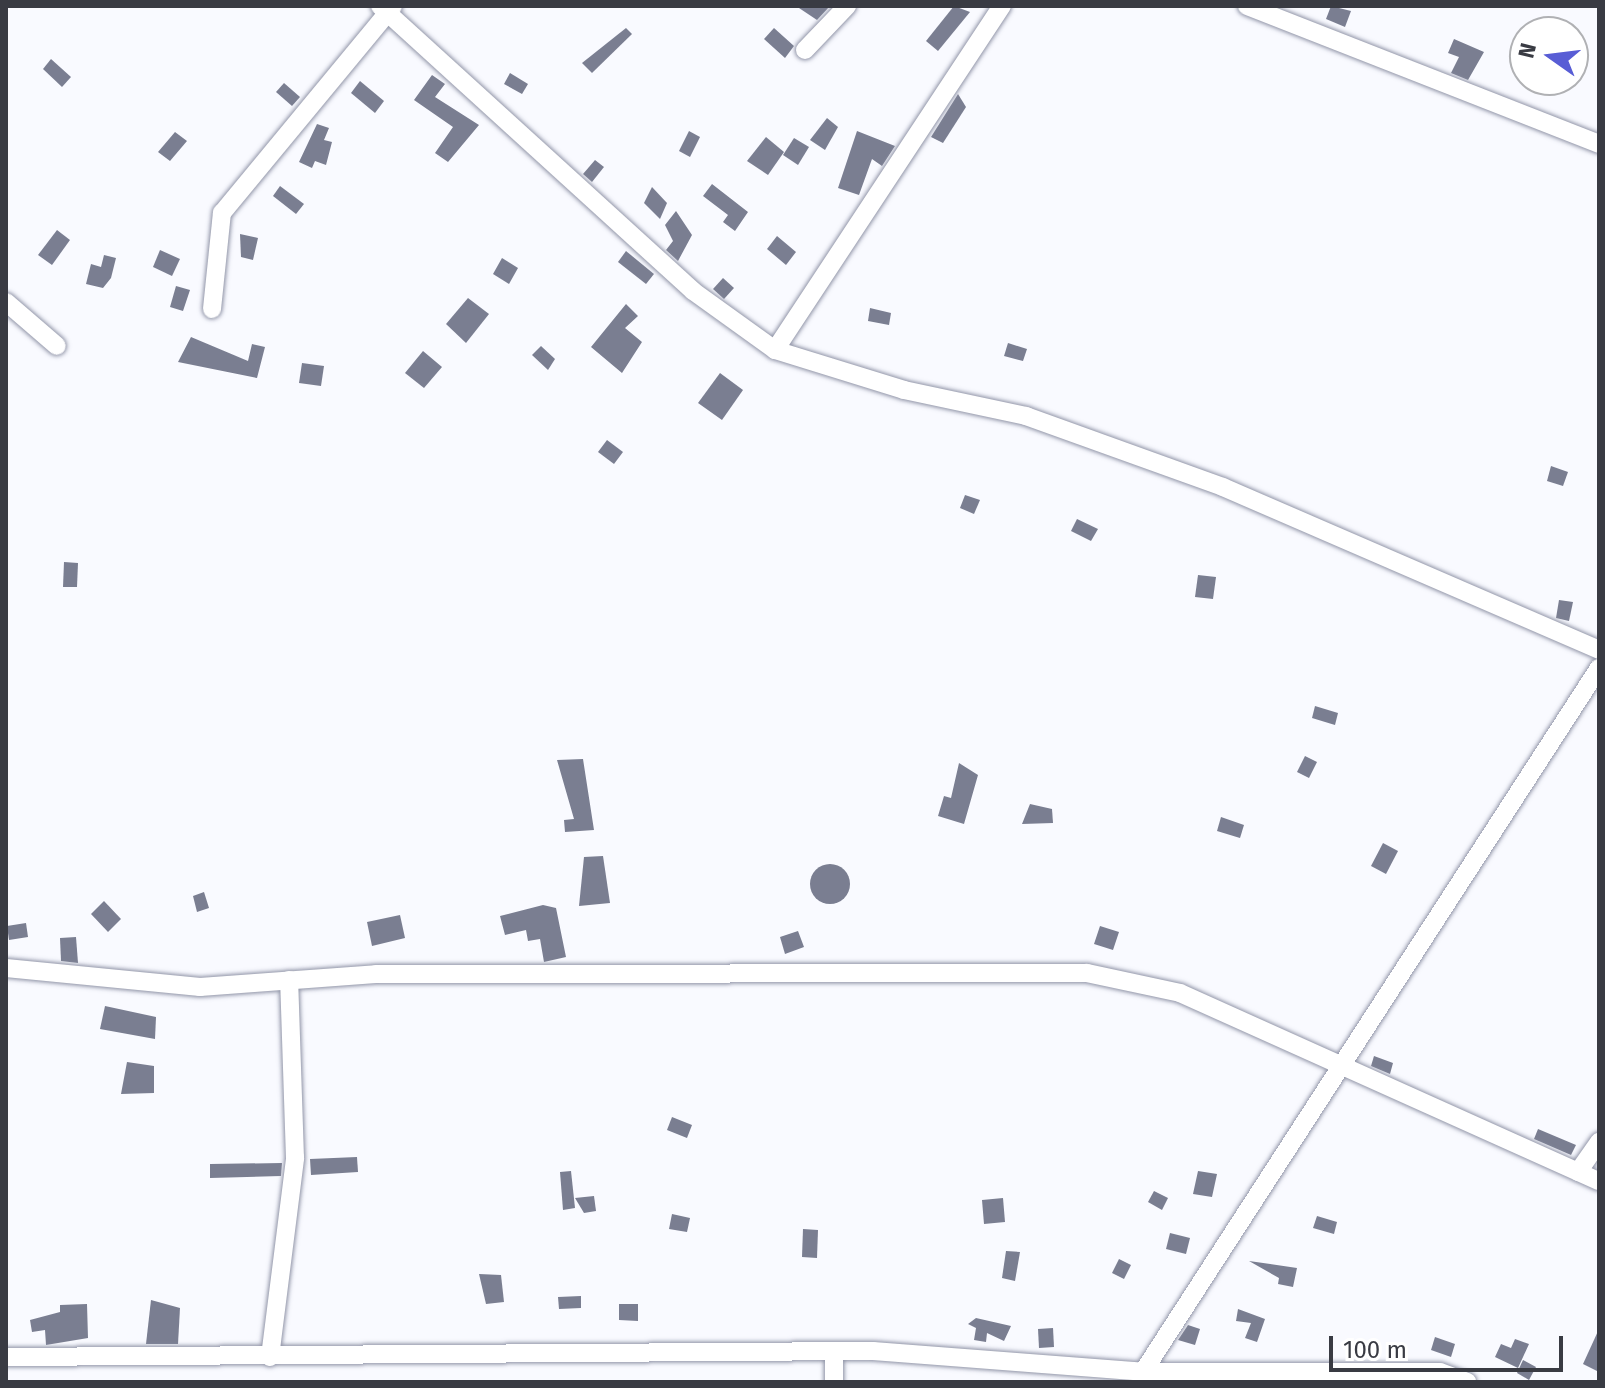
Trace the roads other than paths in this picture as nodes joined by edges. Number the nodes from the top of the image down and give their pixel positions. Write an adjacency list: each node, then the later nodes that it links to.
1 (847, 6): 5 (street)
2 (1002, 6): 10 (street)
3 (1247, 6): 6 (street)
4 (387, 8): 8 (street); 10 (street)
5 (805, 50)
6 (1599, 144)
7 (6, 302): 9 (street)
8 (212, 309)
9 (57, 346)
10 (775, 350): 11 (street)
11 (1599, 650)
12 (1599, 668): 15 (street)
13 (6, 968): 14 (street)
14 (289, 980): 15 (street); 21 (street)
15 (1343, 1064): 17 (street); 22 (street)
16 (1599, 1142): 17 (street)
17 (1578, 1172): 18 (street)
18 (1599, 1181)
19 (834, 1351): 21 (street); 22 (street); 23 (street)
20 (6, 1357): 21 (street)
21 (270, 1357)
22 (1143, 1372): 24 (street)
23 (834, 1382)
24 (1467, 1382)

